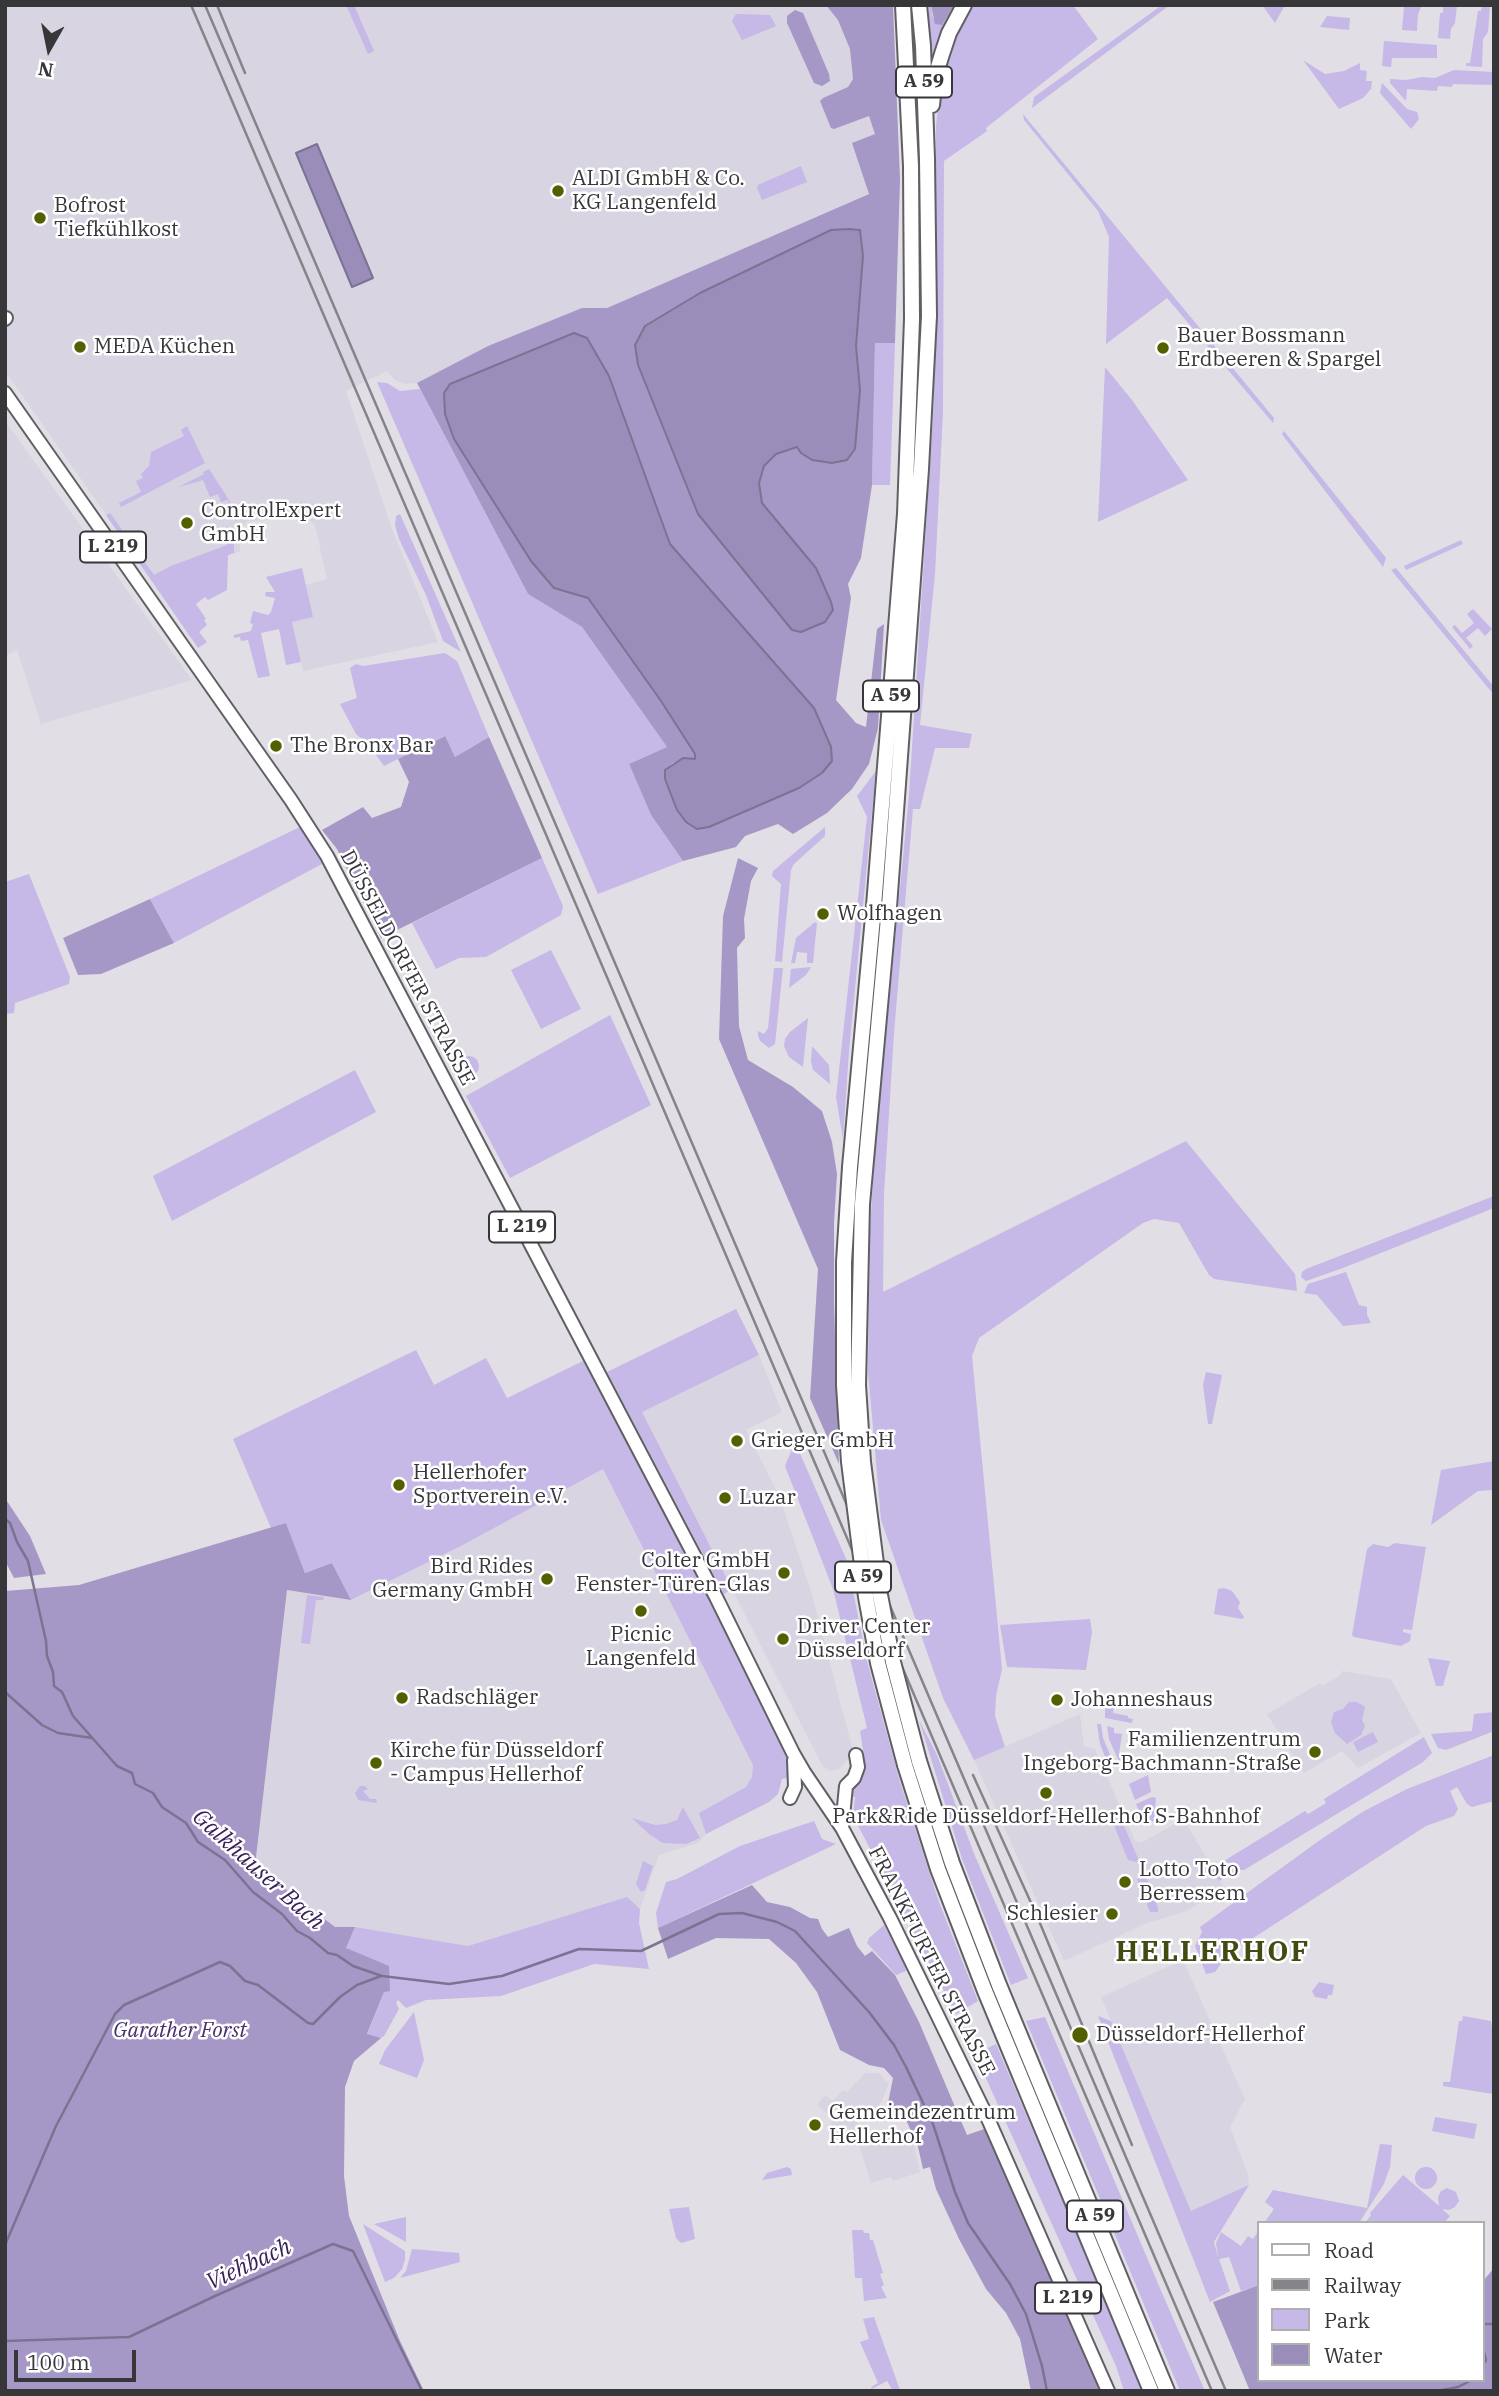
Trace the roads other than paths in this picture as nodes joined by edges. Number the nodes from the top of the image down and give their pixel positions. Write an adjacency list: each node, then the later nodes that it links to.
1 (903, 5): 6 (highway, A 59)
2 (919, 5): 4 (highway, A 59)
3 (964, 5): 4 (highway)
4 (927, 159): 6 (highway, A 59)
5 (5, 393): 7 (main road, DÜSSELDORFER STRASSE / L 219)
6 (851, 1385): 14 (highway, A 59, bridge)
7 (716, 1597): 8 (main road, FRANKFURTER STRASSE / L 219)
8 (793, 1753): 11 (main road); 12 (main road, FRANKFURTER STRASSE / L 219)
9 (856, 1755): 10 (main road)
10 (846, 1786): 12 (main road); 13 (main road)
11 (790, 1798)
12 (823, 1799): 13 (main road, FRANKFURTER STRASSE / L 219)
13 (842, 1828): 15 (main road, FRANKFURTER STRASSE / L 219)
14 (992, 1988): 16 (highway, A 59); 17 (highway, A 59)
15 (1108, 2391)
16 (1151, 2391)
17 (1167, 2391)

